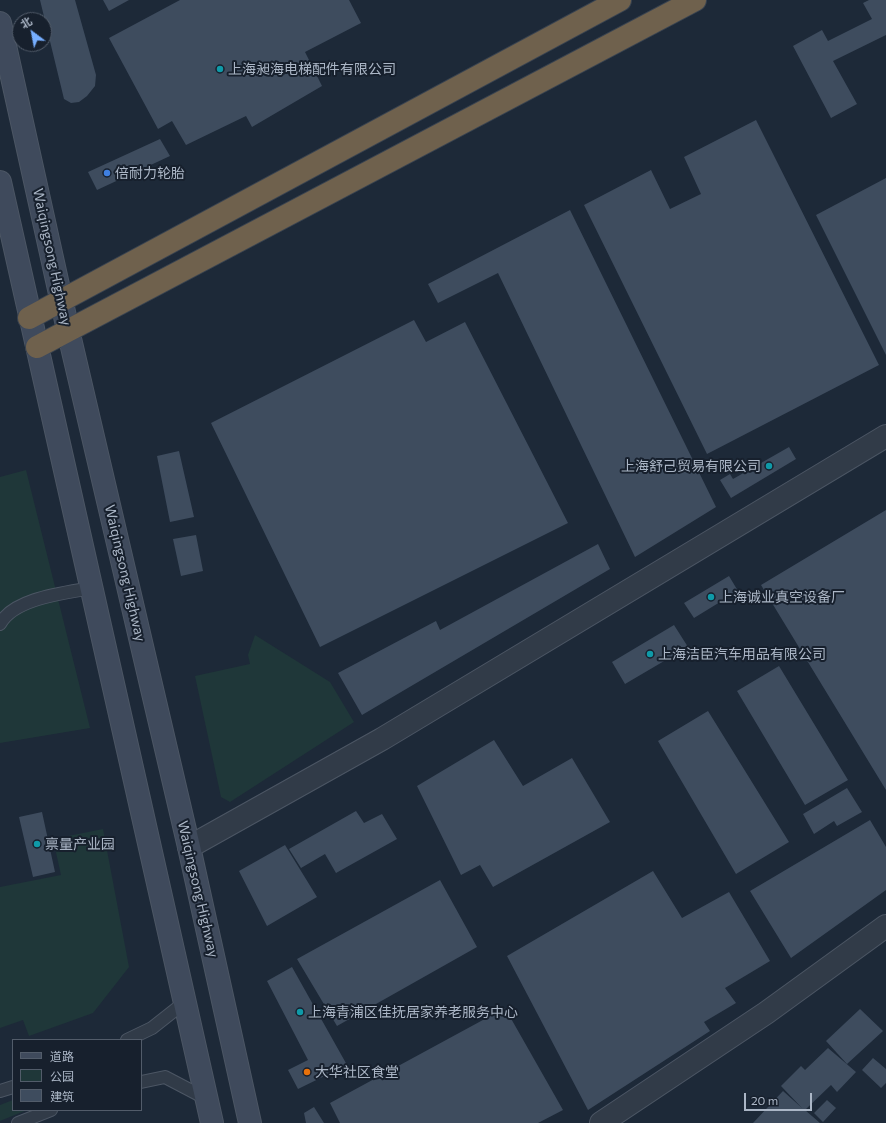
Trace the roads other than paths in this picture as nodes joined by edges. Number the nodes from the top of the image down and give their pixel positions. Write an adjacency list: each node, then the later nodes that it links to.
1 (620, 0): 5 (highway)
2 (695, 0): 7 (highway)
3 (1, 29): 5 (main road, Waiqingsong Highway)
4 (0, 182): 6 (main road)
5 (62, 302): 6 (highway); 7 (main road, Waiqingsong Highway)
6 (30, 318): 8 (main road)
7 (68, 330): 8 (highway); 12 (main road, Waiqingsong Highway)
8 (37, 347): 10 (main road)
9 (886, 436): 12 (street)
10 (92, 588): 11 (lane); 14 (main road)
11 (0, 624)
12 (189, 847): 23 (main road, Waiqingsong Highway)
13 (886, 926): 24 (street)
14 (185, 1002): 15 (lane); 19 (main road)
15 (129, 1039)
16 (142, 1082): 19 (lane)
17 (12, 1086): 18 (lane)
18 (0, 1091)
19 (207, 1099): 22 (main road)
20 (48, 1111): 21 (lane)
21 (18, 1123)
22 (212, 1123)
23 (250, 1123)
24 (600, 1123)

